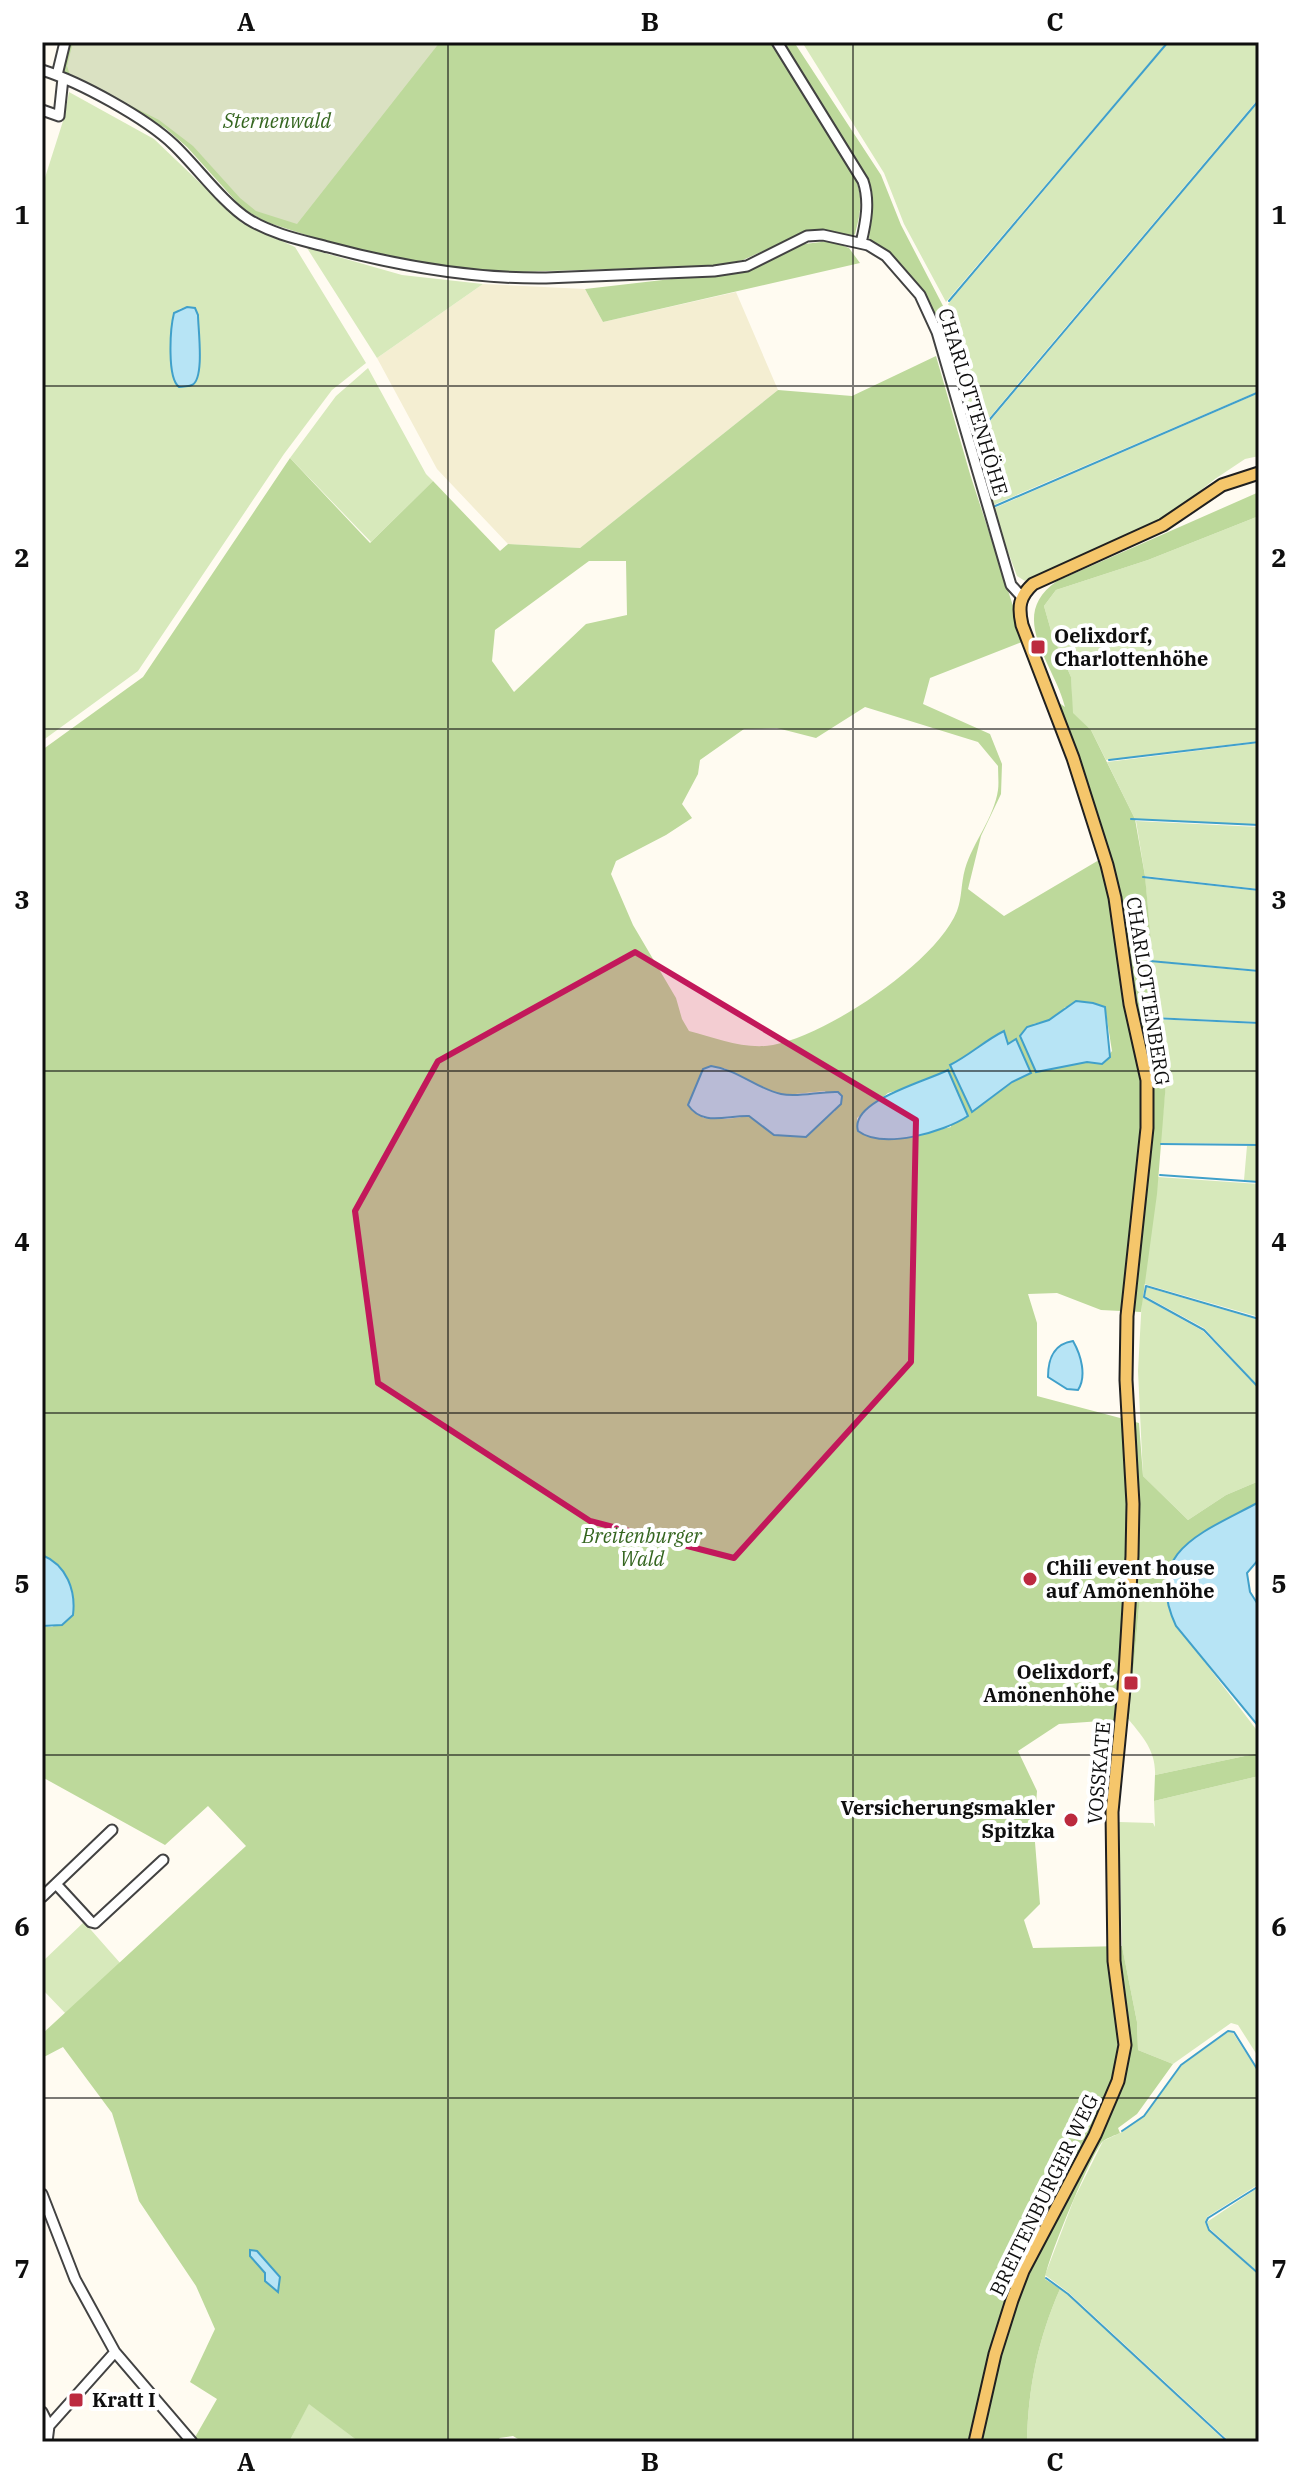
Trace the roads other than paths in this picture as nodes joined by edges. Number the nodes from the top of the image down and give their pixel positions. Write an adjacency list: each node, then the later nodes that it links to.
1 (65, 42): 4 (street)
2 (777, 42): 6 (street)
3 (42, 70): 4 (street)
4 (60, 77): 5 (street); 6 (street)
5 (42, 110)
6 (858, 242): 8 (street, CHARLOTTENHÖHE)
7 (1259, 473): 8 (main road)
8 (1022, 597): 9 (main road, CHARLOTTENBERG)
9 (1129, 1443): 14 (main road, VOSSKATE)
10 (112, 1830): 12 (street)
11 (163, 1860): 12 (street)
12 (56, 1884): 13 (street)
13 (42, 1897)
14 (1124, 2057): 21 (main road, BREITENBURGER WEG)
15 (42, 2194): 16 (street)
16 (115, 2352): 18 (street); 20 (street)
17 (42, 2412): 18 (street)
18 (49, 2426): 19 (street)
19 (47, 2442)
20 (192, 2442)
21 (975, 2442)

